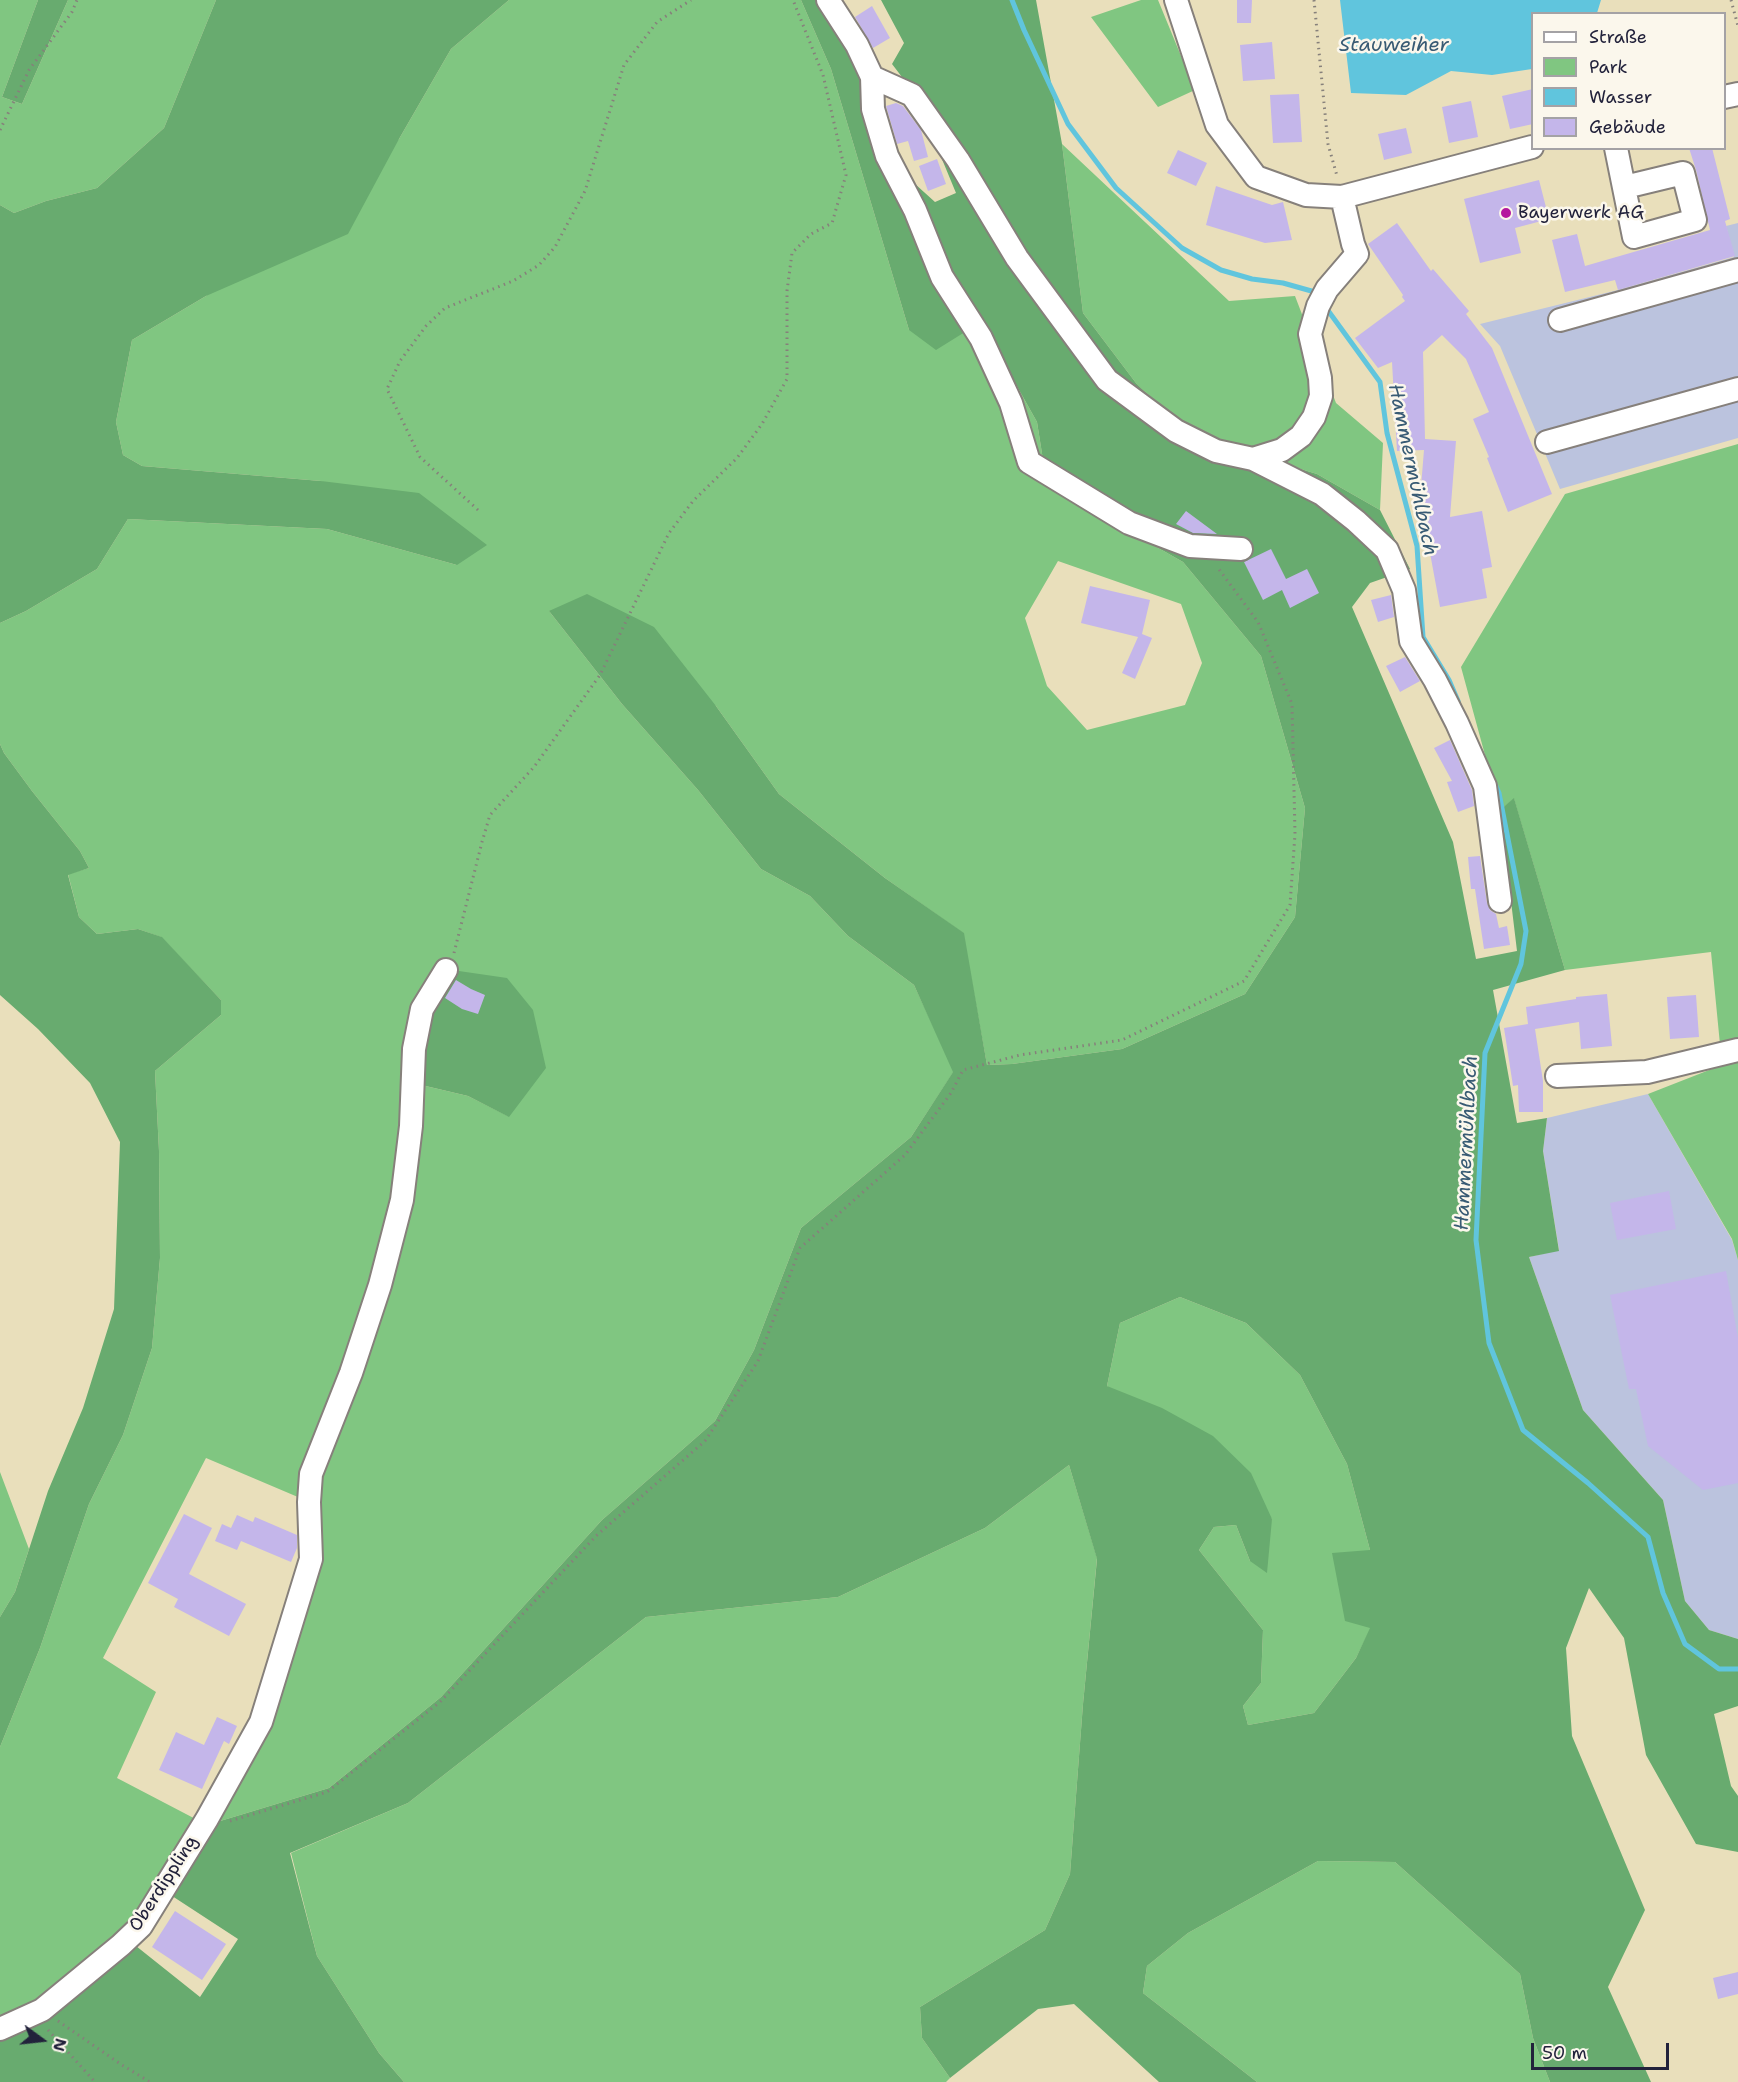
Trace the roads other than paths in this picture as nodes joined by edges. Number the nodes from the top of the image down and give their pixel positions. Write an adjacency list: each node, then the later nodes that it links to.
1 (828, 0): 3 (street)
2 (1176, 0): 7 (street)
3 (881, 80): 12 (street); 13 (street)
4 (1531, 148): 7 (street)
5 (1616, 150): 6 (street)
6 (1625, 187)
7 (1342, 197): 12 (street)
8 (1738, 270): 9 (street)
9 (1560, 320)
10 (1738, 389): 11 (street)
11 (1547, 442)
12 (1253, 459): 14 (street)
13 (1241, 549)
14 (1500, 901)
15 (446, 970): 18 (street, Oberdippling)
16 (1738, 1050): 17 (street)
17 (1557, 1076)
18 (0, 2029)

